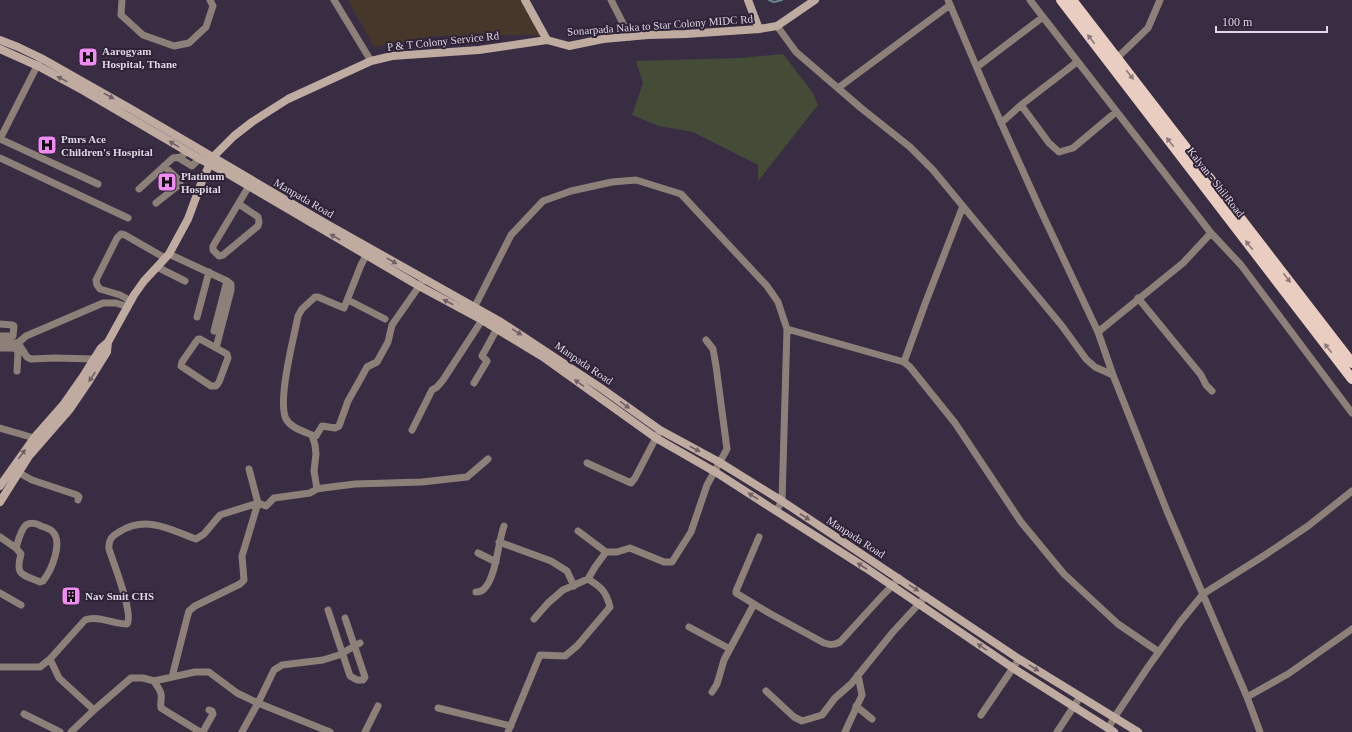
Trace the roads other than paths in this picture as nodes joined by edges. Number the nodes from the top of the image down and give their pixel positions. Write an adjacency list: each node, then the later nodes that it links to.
1 (122, 0): 2 (street)
2 (210, 0)
3 (334, 0): 21 (street)
4 (525, 0): 18 (main road)
5 (611, 0): 16 (street)
6 (748, 0): 15 (main road)
7 (815, 0): 14 (main road, Sonarpada Naka to Star Colony MIDC Rd)
8 (1030, 0): 13 (street)
9 (1061, 0): 79 (main road, Kalyan - Shil Road, one-way to 9)
10 (1072, 0): 20 (main road, Kalyan - Shil Road)
11 (1160, 0): 20 (street)
12 (949, 3): 24 (street); 25 (street)
13 (1043, 17): 23 (street); 24 (street)
14 (776, 26): 15 (main road, Sonarpada Naka to Star Colony MIDC Rd); 25 (street)
15 (759, 29): 16 (main road, Sonarpada Naka to Star Colony MIDC Rd)
16 (630, 37): 18 (main road, Sonarpada Naka to Star Colony MIDC Rd)
17 (0, 40): 22 (main road, Manpada Road)
18 (547, 40): 21 (main road, P & T Colony Service Rd)
19 (0, 49): 22 (main road, Manpada Road)
20 (1117, 58): 75 (main road, Kalyan - Shil Road, one-way to 75)
21 (371, 61): 36 (main road, P & T Colony Service Rd)
22 (39, 62): 29 (main road, Manpada Road); 30 (street)
23 (1077, 62): 26 (street); 27 (street)
24 (977, 67): 28 (street)
25 (838, 88): 44 (street)
26 (1021, 105): 27 (street); 28 (street)
27 (1116, 112): 46 (street)
28 (1001, 123): 65 (street)
29 (158, 129): 31 (main road, Manpada Road, one-way to 29); 32 (main road, Manpada Road)
30 (0, 139): 38 (street)
31 (187, 151): 34 (street); 35 (main road, Manpada Road)
32 (205, 152): 35 (street); 36 (main road, Manpada Road)
33 (0, 158): 45 (street)
34 (179, 158): 35 (street); 37 (street)
35 (200, 159): 36 (main road, Manpada Road)
36 (212, 161): 39 (main road, Manpada Road); 41 (main road, Manpada Road); 48 (main road, P & T Colony Service Rd)
37 (164, 166): 40 (street); 42 (street)
38 (98, 184)
39 (249, 186): 41 (main road, Manpada Road); 43 (street)
40 (139, 189)
41 (265, 192): 47 (main road, Manpada Road)
42 (156, 203)
43 (239, 204): 43 (street)
44 (962, 206): 74 (street); 78 (street)
45 (128, 218)
46 (1211, 234): 54 (street); 84 (street)
47 (368, 252): 53 (main road, Manpada Road); 55 (street)
48 (167, 256): 49 (main road, P & T Colony Service Rd); 50 (street); 56 (street)
49 (157, 266): 52 (street); 56 (main road, P & T Colony Service Rd)
50 (209, 272): 51 (street); 59 (street)
51 (227, 280): 64 (street); 72 (street)
52 (185, 281)
53 (422, 283): 57 (main road, Manpada Road); 88 (street)
54 (1138, 298): 65 (street); 82 (street)
55 (348, 300): 60 (street); 88 (street)
56 (129, 304): 69 (main road, P & T Colony Service Rd); 70 (street)
57 (473, 311): 58 (main road, Manpada Road); 63 (street)
58 (484, 316): 62 (main road, Manpada Road); 86 (street)
59 (197, 318)
60 (385, 319)
61 (0, 324): 66 (street)
62 (499, 326): 76 (main road, Manpada Road); 80 (street)
63 (787, 329): 74 (street); 101 (street)
64 (214, 331)
65 (1098, 332): 78 (street)
66 (0, 336)
67 (706, 340): 92 (street)
68 (0, 342): 70 (street)
69 (108, 342): 73 (main road, P & T Colony Service Rd); 90 (main road, one-way to 90)
70 (18, 343): 73 (street)
71 (0, 348): 77 (street)
72 (216, 348): 72 (street)
73 (94, 360): 90 (main road, P & T Colony Service Rd)
74 (904, 362): 132 (street)
75 (1352, 363)
76 (564, 368): 81 (main road, Manpada Road); 83 (main road, Manpada Road, one-way to 76)
77 (17, 371)
78 (1113, 375): 120 (street)
79 (1352, 379)
80 (474, 383)
81 (601, 388): 83 (main road); 87 (main road, Manpada Road, one-way to 87)
82 (1212, 391)
83 (595, 394): 89 (main road, Manpada Road)
84 (1352, 413)
85 (0, 428): 90 (street)
86 (412, 430)
87 (660, 430): 89 (street); 92 (main road, Manpada Road, one-way to 92)
88 (312, 435): 98 (street)
89 (656, 438): 93 (street); 96 (main road, Manpada Road)
90 (37, 440): 95 (main road, P & T Colony Service Rd)
91 (488, 459): 98 (street)
92 (719, 462): 96 (street); 101 (main road, Manpada Road)
93 (587, 463)
94 (249, 469): 103 (street)
95 (15, 470): 97 (main road, P & T Colony Service Rd); 100 (street)
96 (714, 471): 104 (main road, Manpada Road, one-way to 96); 111 (street)
97 (3, 485): 102 (main road, P & T Colony Service Rd)
98 (317, 489): 103 (street)
99 (1352, 490): 120 (street)
100 (78, 500)
101 (782, 501): 104 (street); 114 (main road, Manpada Road, one-way to 114)
102 (0, 502)
103 (258, 503): 134 (street); 139 (street)
104 (776, 511): 117 (main road, Manpada Road, one-way to 104)
105 (504, 526): 109 (street)
106 (578, 531): 111 (street)
107 (0, 536): 110 (street)
108 (759, 537): 122 (street)
109 (499, 542): 113 (street); 116 (street)
110 (16, 548): 110 (street)
111 (606, 552): 115 (street)
112 (478, 553): 113 (street)
113 (496, 562): 118 (street)
114 (899, 578): 117 (street); 121 (main road, Manpada Road, one-way to 121)
115 (588, 579): 116 (street); 156 (street)
116 (574, 586): 127 (street)
117 (892, 586): 122 (street); 124 (main road, Manpada Road)
118 (476, 592)
119 (0, 593): 123 (street)
120 (1203, 594): 132 (street); 144 (street)
121 (926, 596): 124 (street); 135 (main road, Manpada Road)
122 (754, 604): 131 (street)
123 (21, 605)
124 (919, 605): 137 (main road, Manpada Road, one-way to 124); 138 (street)
125 (328, 610): 133 (street)
126 (345, 618): 130 (street)
127 (534, 619)
128 (689, 627): 131 (street)
129 (1352, 629): 144 (street)
130 (357, 644): 133 (street); 133 (street)
131 (730, 649): 142 (street)
132 (1159, 652): 154 (street)
133 (342, 653): 145 (street)
134 (50, 659): 136 (street); 150 (street)
135 (1019, 659): 137 (street); 143 (main road, Manpada Road, one-way to 143)
136 (0, 667)
137 (1013, 668): 148 (main road, Manpada Road); 153 (street)
138 (858, 675): 141 (street); 147 (street)
139 (172, 677): 140 (street); 145 (street)
140 (154, 681): 150 (street); 151 (street)
141 (766, 691)
142 (712, 692)
143 (1080, 697): 148 (street); 154 (main road, Manpada Road)
144 (1247, 697): 167 (street)
145 (258, 703): 157 (street); 161 (street)
146 (378, 706): 163 (street)
147 (856, 706): 155 (street); 164 (street)
148 (1074, 707): 158 (main road, Manpada Road); 165 (street)
149 (438, 708): 156 (street)
150 (94, 710): 160 (street)
151 (209, 710)
152 (24, 714): 159 (street)
153 (981, 715)
154 (1114, 718): 158 (street); 166 (main road, Manpada Road)
155 (872, 719)
156 (510, 729)
157 (317, 730): 162 (street)
158 (1111, 730)
159 (60, 732)
160 (71, 732)
161 (242, 732)
162 (330, 732)
163 (365, 732)
164 (845, 732)
165 (1057, 732)
166 (1138, 732)
167 (1260, 732)

